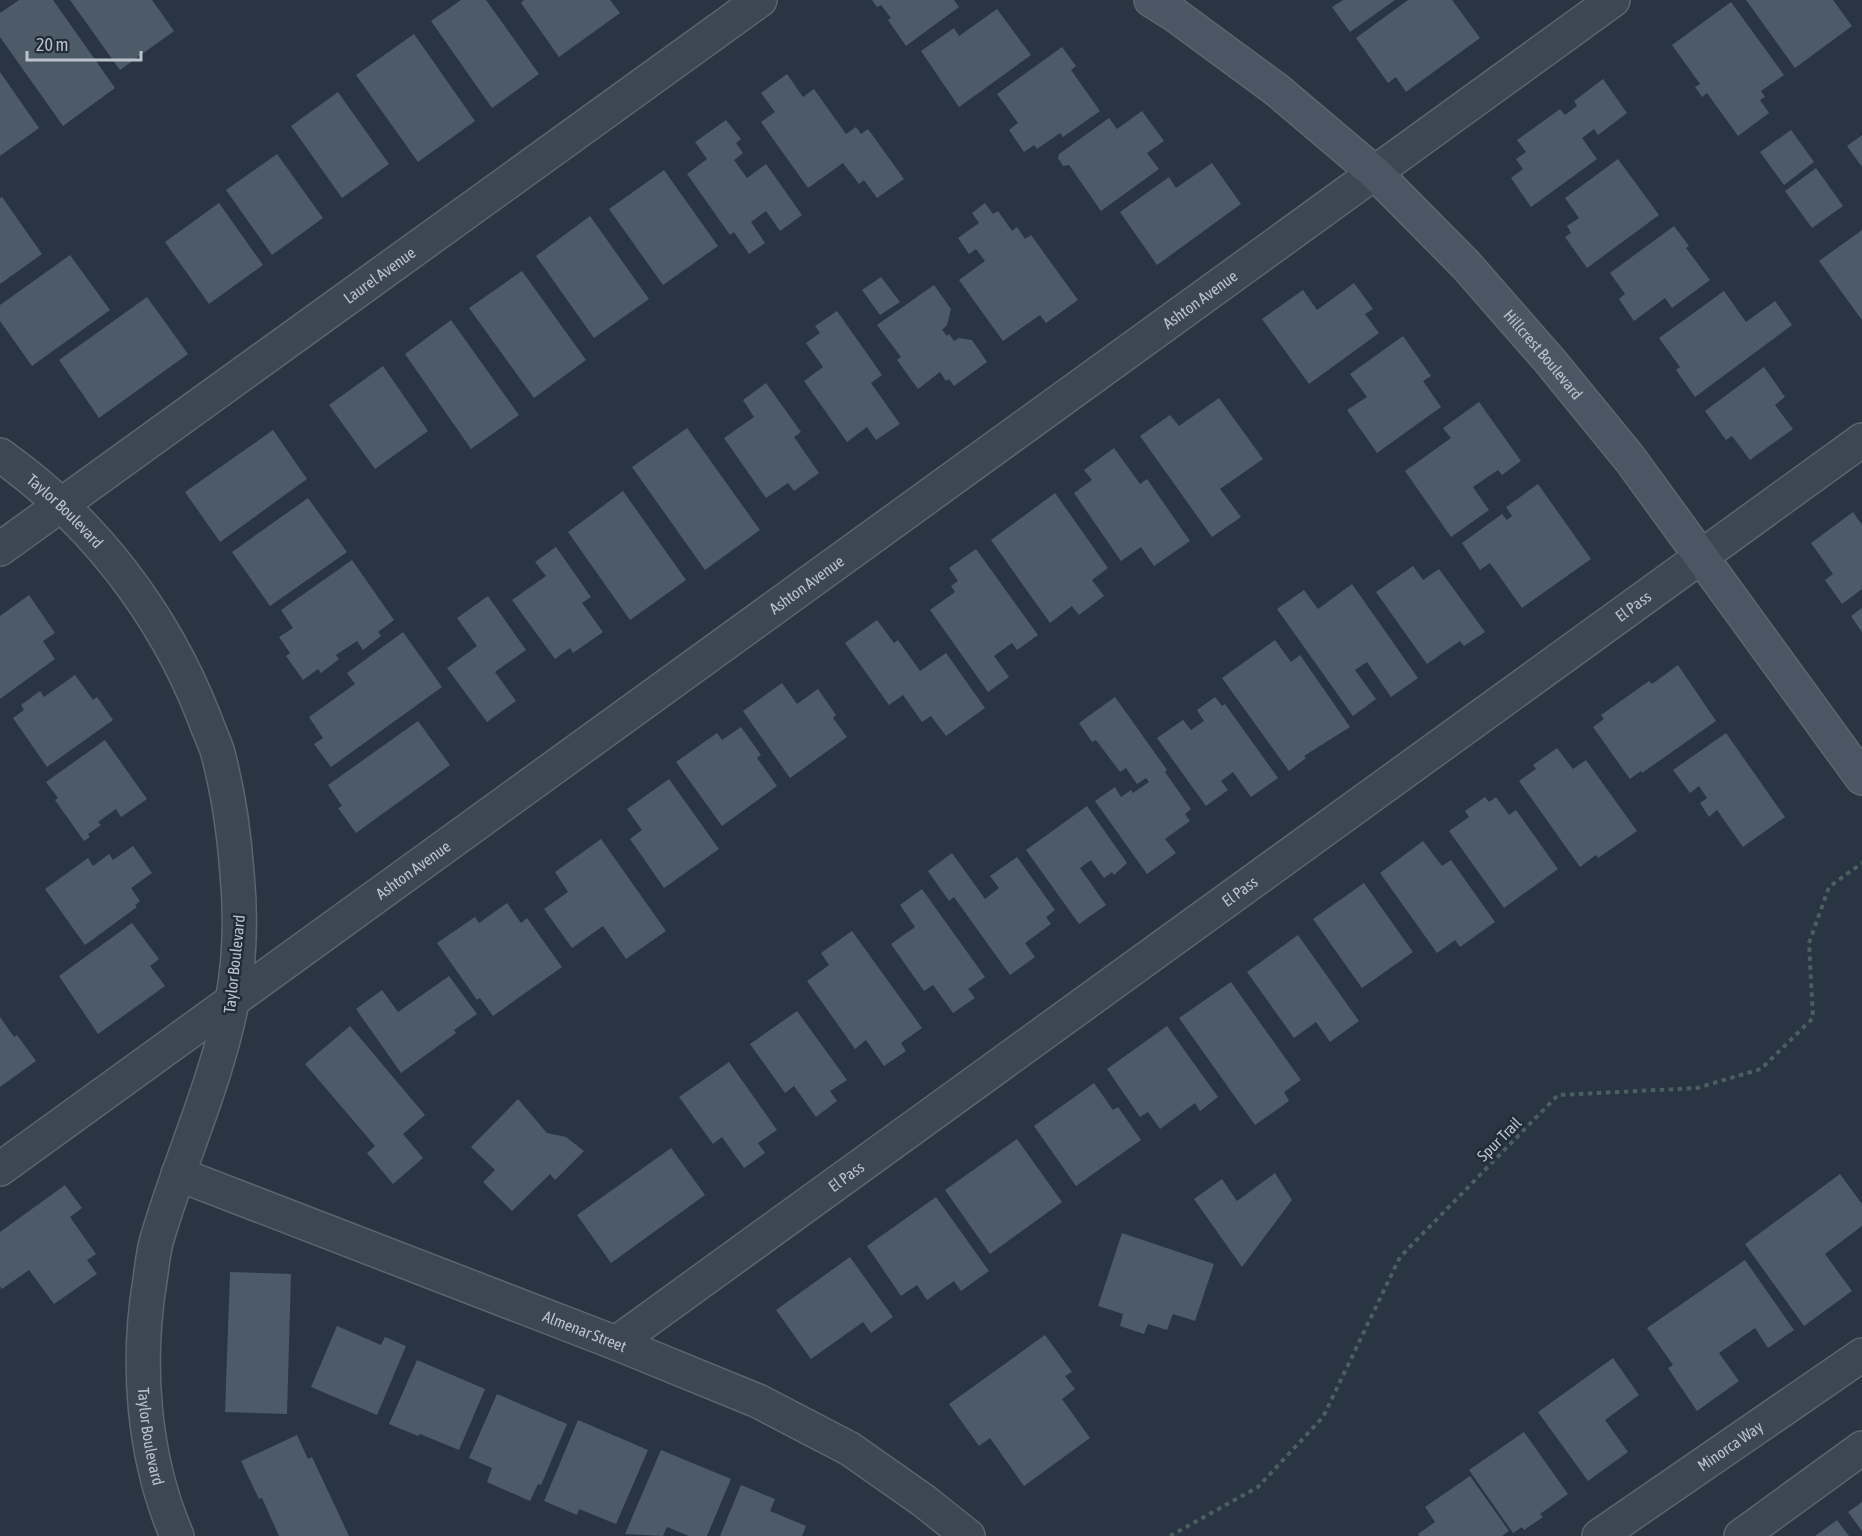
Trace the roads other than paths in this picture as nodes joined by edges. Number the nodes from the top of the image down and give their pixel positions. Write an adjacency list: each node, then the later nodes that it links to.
1 (760, 0): 7 (street, Laurel Avenue)
2 (1151, 0): 4 (street, Hillcrest Boulevard)
3 (1613, 0): 4 (street, Ashton Avenue)
4 (1375, 173): 9 (street, Hillcrest Boulevard); 11 (street, Ashton Avenue)
5 (1862, 440): 9 (street, El Pass)
6 (0, 455): 7 (street, Taylor Boulevard)
7 (63, 505): 8 (street, Laurel Avenue); 11 (street, Taylor Boulevard)
8 (0, 549)
9 (1701, 556): 10 (street, Hillcrest Boulevard); 14 (street, El Pass)
10 (1862, 778)
11 (232, 1001): 12 (street, Ashton Avenue); 13 (street, Taylor Boulevard)
12 (0, 1169)
13 (178, 1174): 14 (street, Almenar Street); 17 (street, Taylor Boulevard)
14 (616, 1343): 18 (street, Almenar Street)
15 (1862, 1355): 19 (street, Minorca Way)
16 (1862, 1448): 20 (street)
17 (177, 1536)
18 (968, 1536)
19 (1599, 1536)
20 (1741, 1536)

